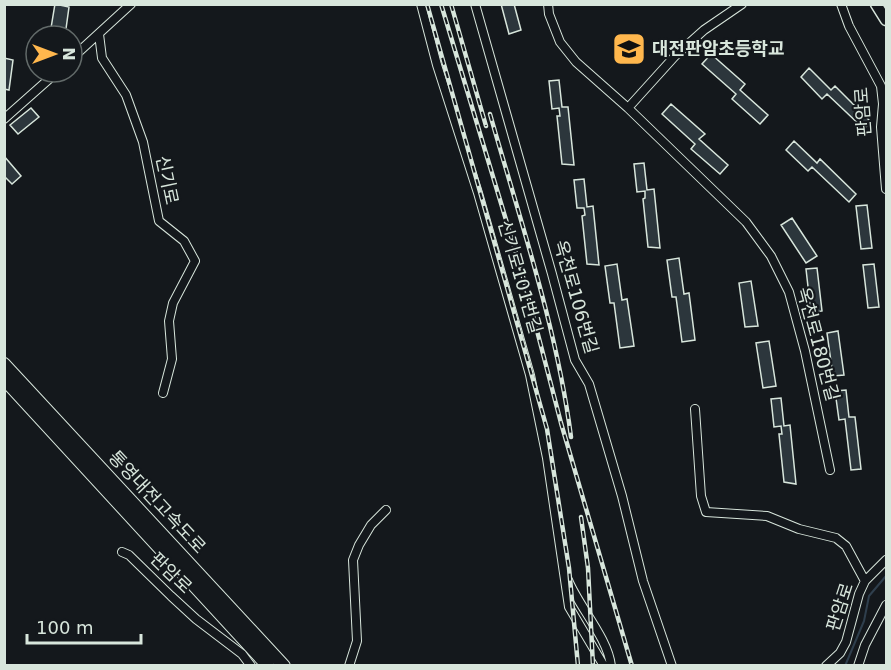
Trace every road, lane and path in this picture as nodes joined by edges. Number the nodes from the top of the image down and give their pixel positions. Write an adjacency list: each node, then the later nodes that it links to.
1 (131, 4): 9 (street)
2 (421, 4): 24 (street, 신기로101번길)
3 (475, 4): 33 (street, 옥천로106번길)
4 (548, 4): 12 (street, 옥천로180번길)
5 (741, 4): 12 (street)
6 (841, 4): 14 (street, 판암로)
7 (876, 4): 8 (main road)
8 (886, 20)
9 (99, 34): 10 (street); 18 (street, 신기로)
10 (84, 47)
11 (43, 84): 13 (street)
12 (628, 108): 20 (street, 옥천로180번길)
13 (4, 119)
14 (886, 179): 15 (street, 판암로)
15 (886, 189)
16 (4, 364): 29 (highway, 통영대전고속도로)
17 (4, 378): 28 (highway, 통영대전고속도로)
18 (163, 393)
19 (695, 409): 25 (street)
20 (830, 470)
21 (386, 510): 30 (street)
22 (122, 552): 27 (street, 판암로)
23 (886, 560): 25 (street, 판암로)
24 (563, 565): 31 (street); 32 (street)
25 (865, 581): 34 (street, 판암로)
26 (886, 605): 35 (street)
27 (251, 666)
28 (268, 666)
29 (284, 666)
30 (349, 666)
31 (604, 666)
32 (611, 666)
33 (672, 666)
34 (826, 666)
35 (858, 666)

